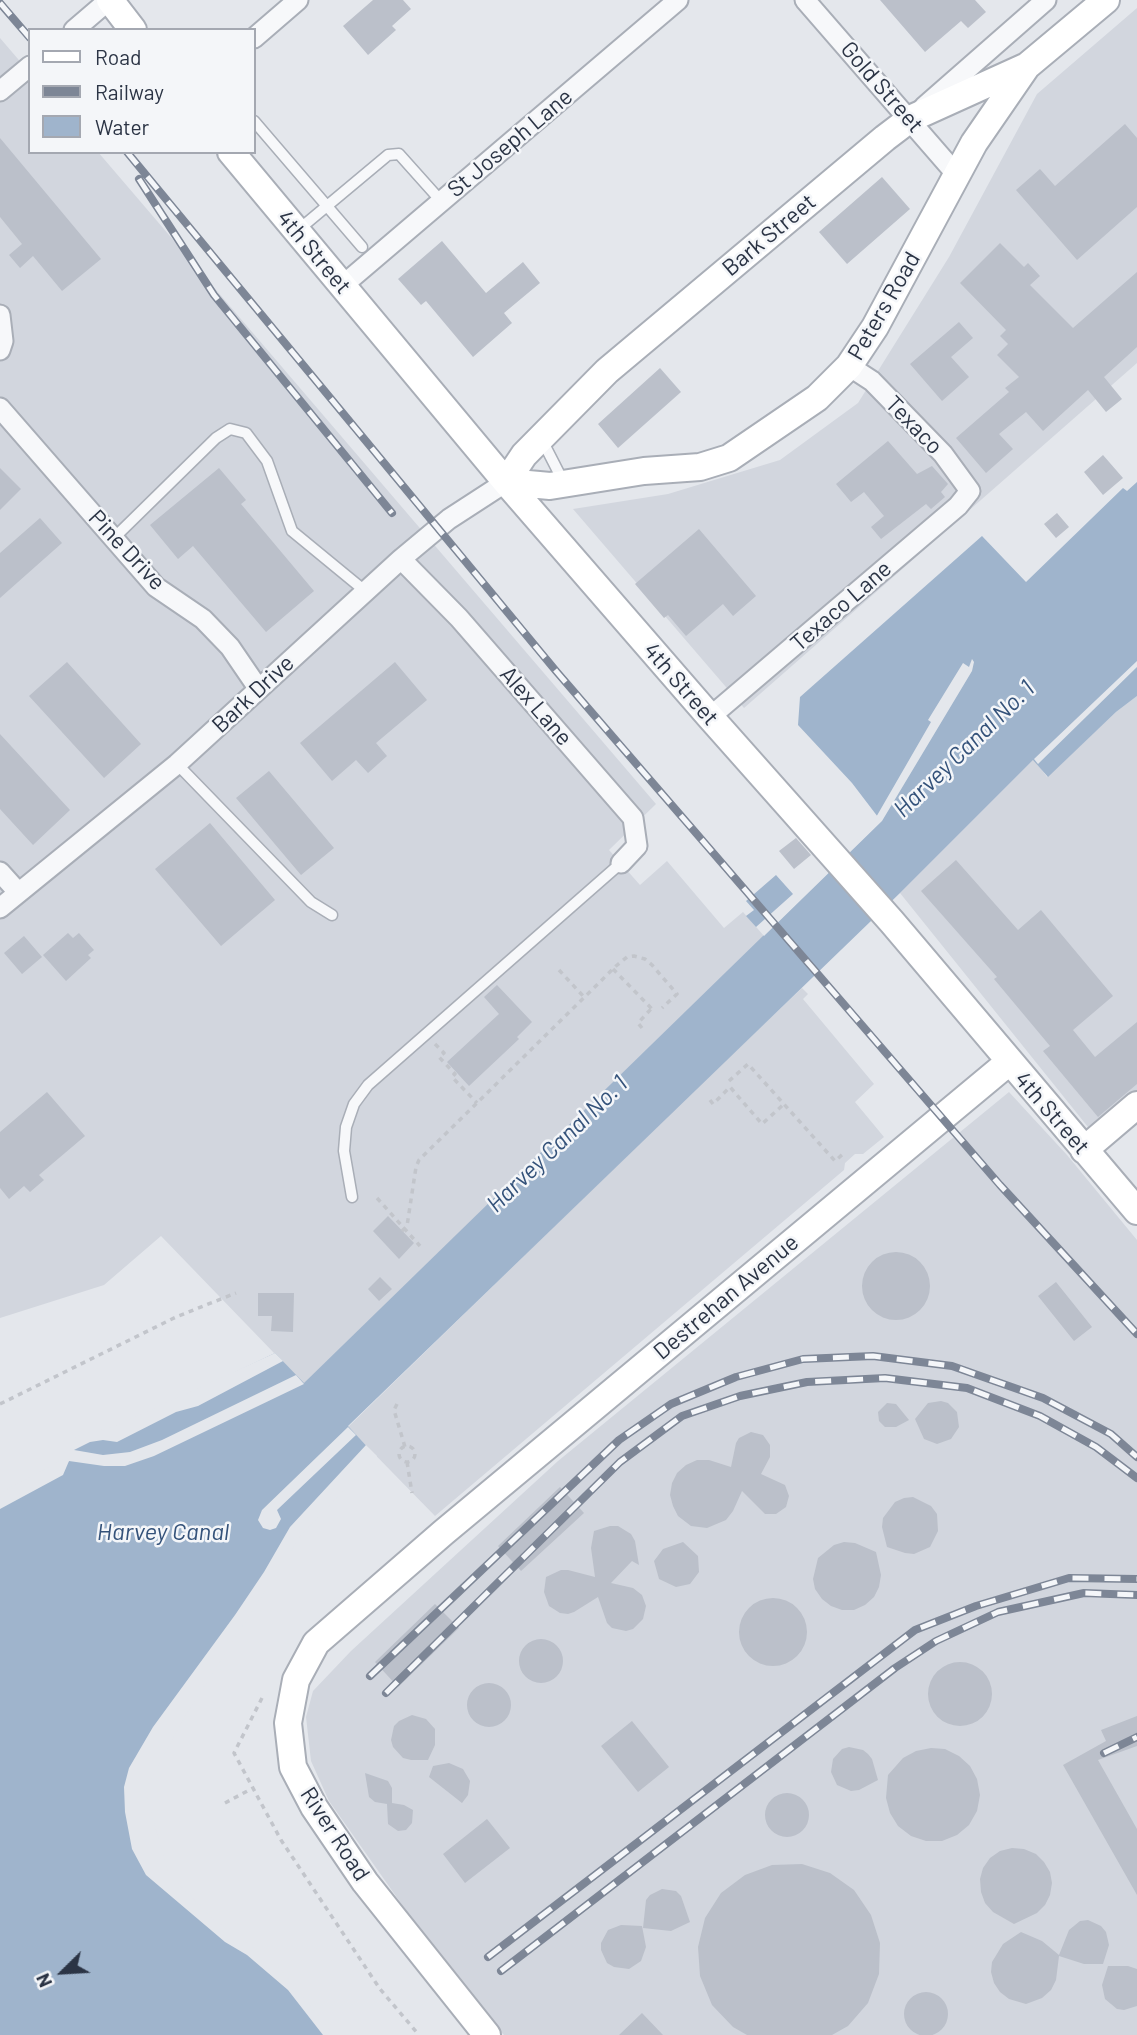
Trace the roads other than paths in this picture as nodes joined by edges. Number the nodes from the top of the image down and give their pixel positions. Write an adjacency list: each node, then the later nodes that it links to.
1 (110, 0): 7 (street); 8 (main road)
2 (298, 0): 9 (street)
3 (678, 0): 17 (street, St Joseph Lane)
4 (806, 0): 13 (street, Gold Street)
5 (1046, 0): 13 (street, Bark Street)
6 (1106, 0): 10 (main road, Peters Road)
7 (76, 28)
8 (131, 28)
9 (256, 36)
10 (1027, 66): 13 (main road, Peters Road); 16 (main road, Peters Road)
11 (28, 68): 12 (street)
12 (0, 91)
13 (910, 119): 16 (street, Gold Street); 26 (main road, Bark Street)
14 (256, 123): 18 (lane)
15 (233, 154): 19 (main road, 4th Street)
16 (957, 175): 24 (main road, Peters Road)
17 (441, 201): 18 (lane); 21 (street, St Joseph Lane)
18 (327, 206): 19 (lane); 20 (lane)
19 (296, 231): 21 (main road, 4th Street)
20 (362, 247)
21 (342, 286): 27 (main road, 4th Street)
22 (0, 315): 23 (street)
23 (0, 350)
24 (849, 366): 28 (main road, Peters Road); 29 (street, Texaco)
25 (0, 408): 30 (street, Pine Drive)
26 (541, 438): 27 (main road, Bark Street); 28 (lane)
27 (506, 482): 28 (main road, Peters Road); 31 (street, Bark Drive); 34 (main road, 4th Street)
28 (565, 484)
29 (971, 491): 34 (street, Texaco Lane)
30 (114, 538): 32 (lane); 33 (street, Pine Drive)
31 (401, 559): 32 (street, Bark Drive); 36 (street, Alex Lane)
32 (365, 592): 33 (street, Bark Drive)
33 (258, 688): 35 (street, Bark Drive)
34 (710, 717): 41 (main road, 4th Street)
35 (177, 764): 38 (street, Bark Drive); 40 (lane)
36 (621, 863): 44 (lane)
37 (0, 872): 38 (street)
38 (18, 892): 39 (street, Bark Drive)
39 (0, 908)
40 (332, 915)
41 (1009, 1062): 43 (main road, 4th Street); 46 (main road, Destrehan Avenue)
42 (1137, 1105): 43 (main road)
43 (1084, 1150): 45 (main road, 4th Street)
44 (352, 1196)
45 (1137, 1211)
46 (444, 1532): 47 (main road, River Road)
47 (487, 2035)

